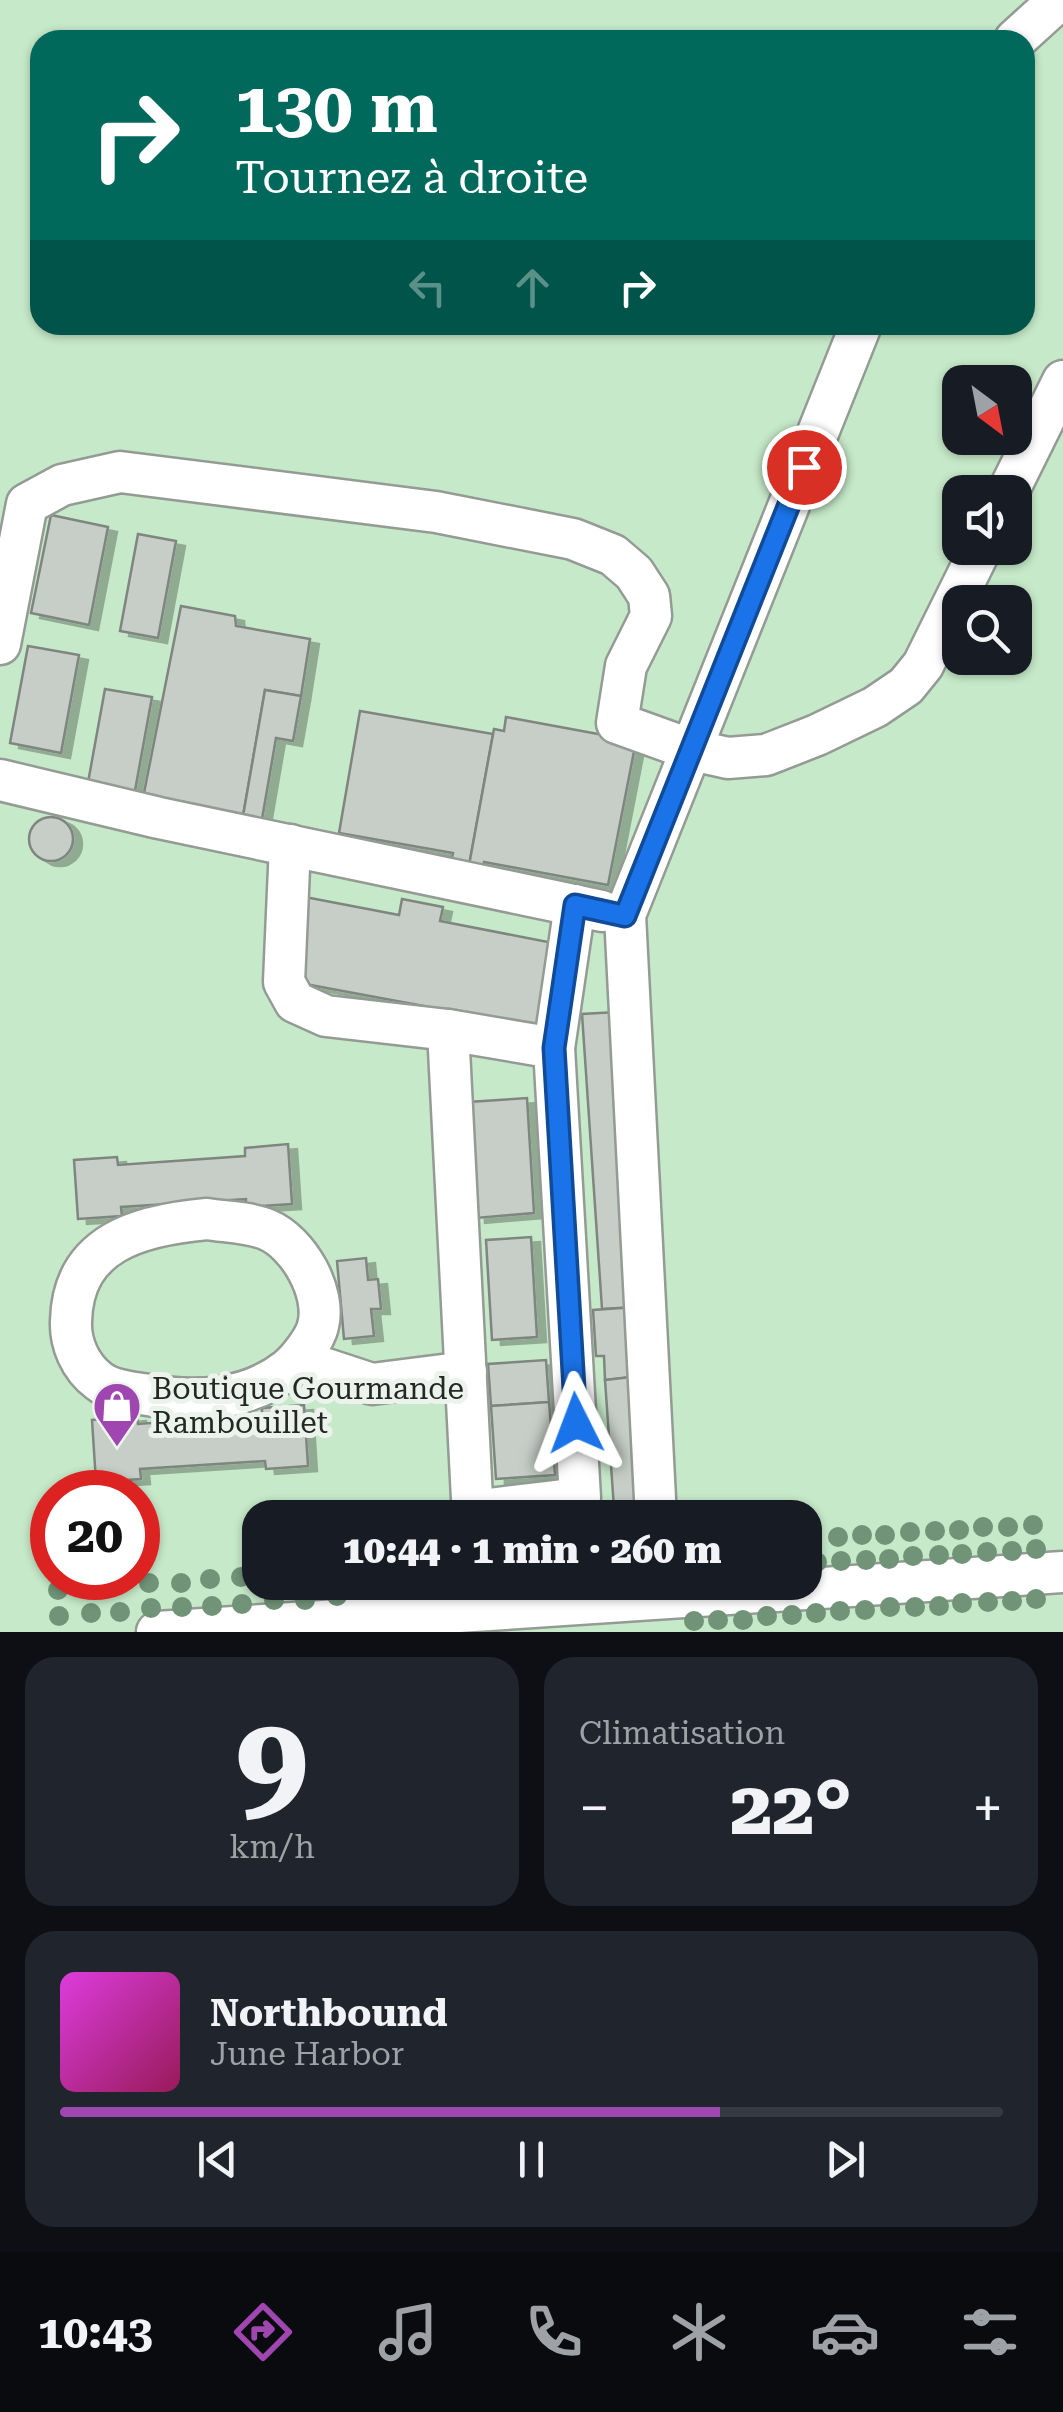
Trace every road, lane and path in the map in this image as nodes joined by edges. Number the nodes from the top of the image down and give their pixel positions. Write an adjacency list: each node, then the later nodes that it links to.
1 (1051, 8): 2 (street)
2 (1027, 30)
3 (857, 335): 8 (street)
4 (1063, 381): 5 (street)
5 (1016, 475)
6 (972, 565): 8 (street)
7 (0, 644): 8 (street)
8 (692, 750): 12 (street)
9 (0, 780): 10 (street)
10 (290, 845): 11 (street); 13 (street)
11 (575, 905): 12 (street); 14 (street)
12 (625, 916): 19 (street)
13 (448, 1030): 14 (street); 16 (street)
14 (554, 1048): 18 (street)
15 (299, 1360): 15 (street); 16 (street)
16 (466, 1372): 17 (street)
17 (472, 1500)
18 (567, 1500)
19 (655, 1500)
20 (1063, 1572): 21 (street)
21 (822, 1583)
22 (443, 1600): 23 (street)
23 (157, 1632)

